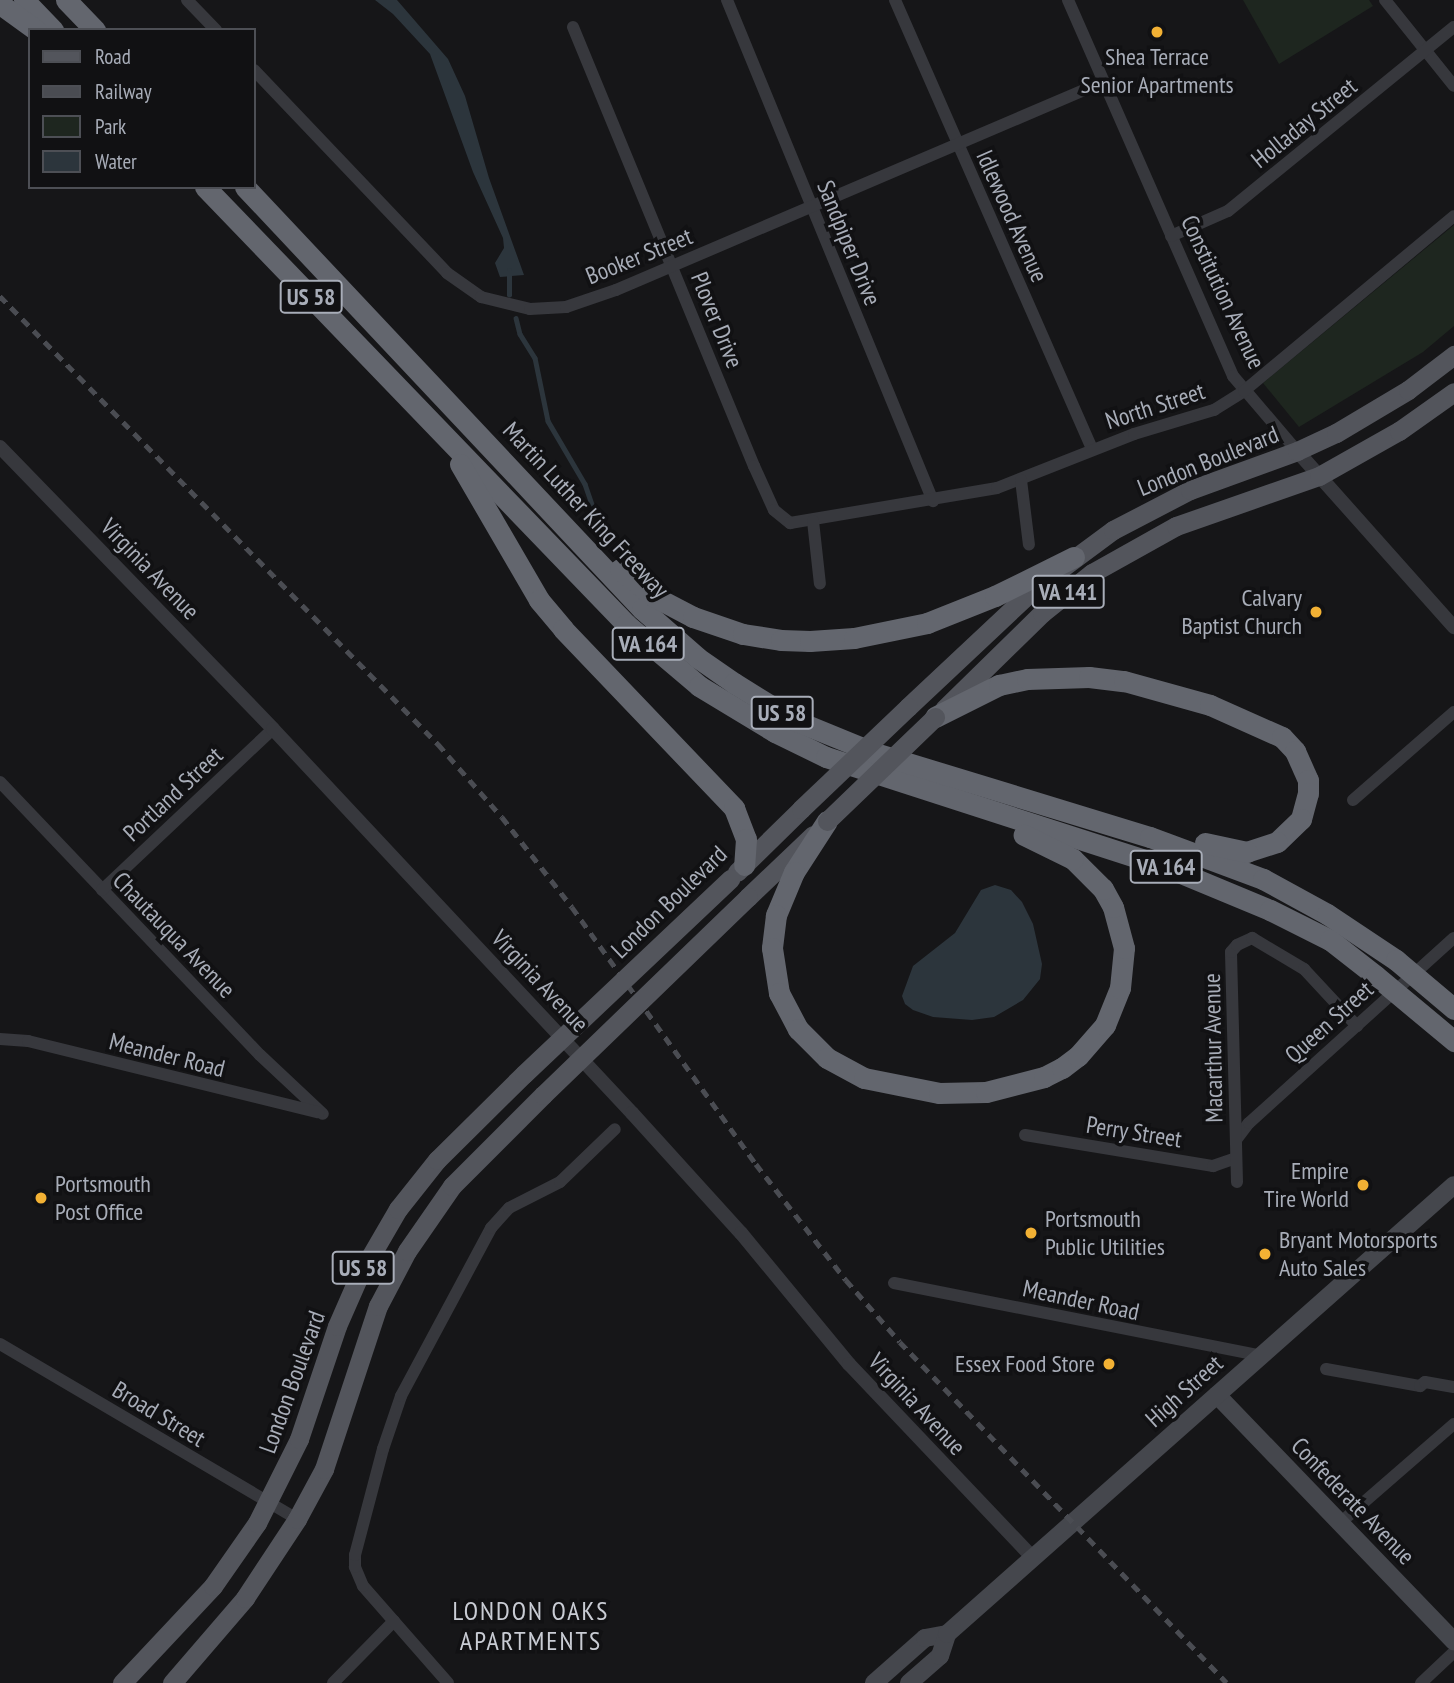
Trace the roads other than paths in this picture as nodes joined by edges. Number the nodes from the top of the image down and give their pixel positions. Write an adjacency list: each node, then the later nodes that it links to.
1 (24, 0): 12 (highway)
2 (66, 0): 13 (highway)
3 (187, 0): 14 (street)
4 (727, 0): 22 (street, Sandpiper Drive)
5 (895, 0): 19 (street, Idlewood Avenue)
6 (1068, 0): 17 (street, Constitution Avenue)
7 (1385, 0): 15 (street)
8 (0, 4): 11 (highway)
9 (573, 27): 25 (street, Plover Drive)
10 (1454, 27): 15 (street, Holladay Street)
11 (33, 28)
12 (51, 28)
13 (93, 28)
14 (214, 28)
15 (1425, 51): 18 (street); 24 (street, Holladay Street)
16 (256, 72): 25 (street, Booker Street)
17 (1103, 82): 19 (street, Booker Street); 24 (street, Constitution Avenue)
18 (1454, 86)
19 (957, 144): 22 (street, Booker Street); 31 (street, Idlewood Avenue)
20 (207, 189): 29 (highway, Martin Luther King Freeway / US 58)
21 (247, 189): 35 (highway, Martin Luther King Freeway / US 58)
22 (811, 207): 25 (street, Booker Street); 36 (street, Sandpiper Drive)
23 (1454, 216): 27 (street, North Street)
24 (1171, 236): 27 (street, Constitution Avenue)
25 (673, 265): 37 (street, Plover Drive)
26 (1454, 355): 32 (main road, London Boulevard / VA 141)
27 (1244, 391): 31 (street, North Street); 32 (street, Constitution Avenue)
28 (1454, 392): 33 (main road, London Boulevard / VA 141)
29 (417, 407): 46 (highway, Martin Luther King Freeway / VA 164); 50 (highway, US 58)
30 (0, 447): 44 (street, Virginia Avenue)
31 (1092, 449): 34 (street, North Street)
32 (1297, 451): 33 (street, Constitution Avenue); 39 (main road, London Boulevard / VA 141)
33 (1318, 476): 41 (street, Constitution Avenue); 43 (main road, London Boulevard / VA 141)
34 (1021, 480): 36 (street, North Street); 38 (street)
35 (522, 481): 39 (highway); 49 (highway, Martin Luther King Freeway / US 58)
36 (933, 501): 37 (street, North Street)
37 (813, 521): 40 (street)
38 (1029, 545)
39 (1074, 557): 50 (main road, London Boulevard / VA 141, bridge)
40 (820, 584)
41 (1454, 627)
42 (1454, 712): 47 (street)
43 (935, 718): 48 (main road, London Boulevard / US 58, bridge); 49 (highway, US 58)
44 (274, 729): 51 (street, Portland Street); 74 (street, Virginia Avenue)
45 (0, 782): 51 (street, Chautauqua Avenue)
46 (939, 796): 48 (highway); 56 (highway, VA 164, bridge)
47 (1353, 800)
48 (827, 821): 72 (main road, London Boulevard / US 58, bridge)
49 (1114, 826): 53 (highway, VA 164, bridge)
50 (737, 872): 71 (main road, London Boulevard / US 58, bridge)
51 (102, 890): 57 (street, Chautauqua Avenue)
52 (1454, 938): 54 (street, Queen Street)
53 (1454, 1009)
54 (1357, 1026): 60 (street, Queen Street); 60 (street, Macarthur Avenue)
55 (0, 1039): 57 (street, Meander Road)
56 (1454, 1041)
57 (323, 1113)
58 (615, 1129): 75 (street)
59 (1025, 1135): 61 (street, Perry Street)
60 (1236, 1140): 61 (street, Macarthur Avenue)
61 (1236, 1158): 62 (street, Macarthur Avenue)
62 (1237, 1182)
63 (1454, 1185): 66 (main road, High Street)
64 (894, 1283): 66 (street, Meander Road)
65 (0, 1344): 71 (street, Broad Street)
66 (1261, 1356): 69 (main road, High Street)
67 (1326, 1369): 68 (street)
68 (1454, 1387)
69 (1217, 1395): 73 (main road, Confederate Avenue); 74 (main road, High Street)
70 (1454, 1424): 73 (street)
71 (269, 1503): 72 (street, Broad Street); 79 (main road, London Boulevard / US 58)
72 (298, 1519): 80 (main road, London Boulevard / US 58)
73 (1340, 1523): 77 (main road, Confederate Avenue)
74 (1033, 1558): 76 (main road, High Street)
75 (394, 1621): 81 (street); 82 (street)
76 (947, 1634): 83 (main road, High Street); 84 (main road, High Street)
77 (1454, 1642)
78 (1454, 1652): 85 (street)
79 (122, 1683)
80 (172, 1683)
81 (333, 1683)
82 (448, 1683)
83 (874, 1683)
84 (909, 1683)
85 (1421, 1683)

